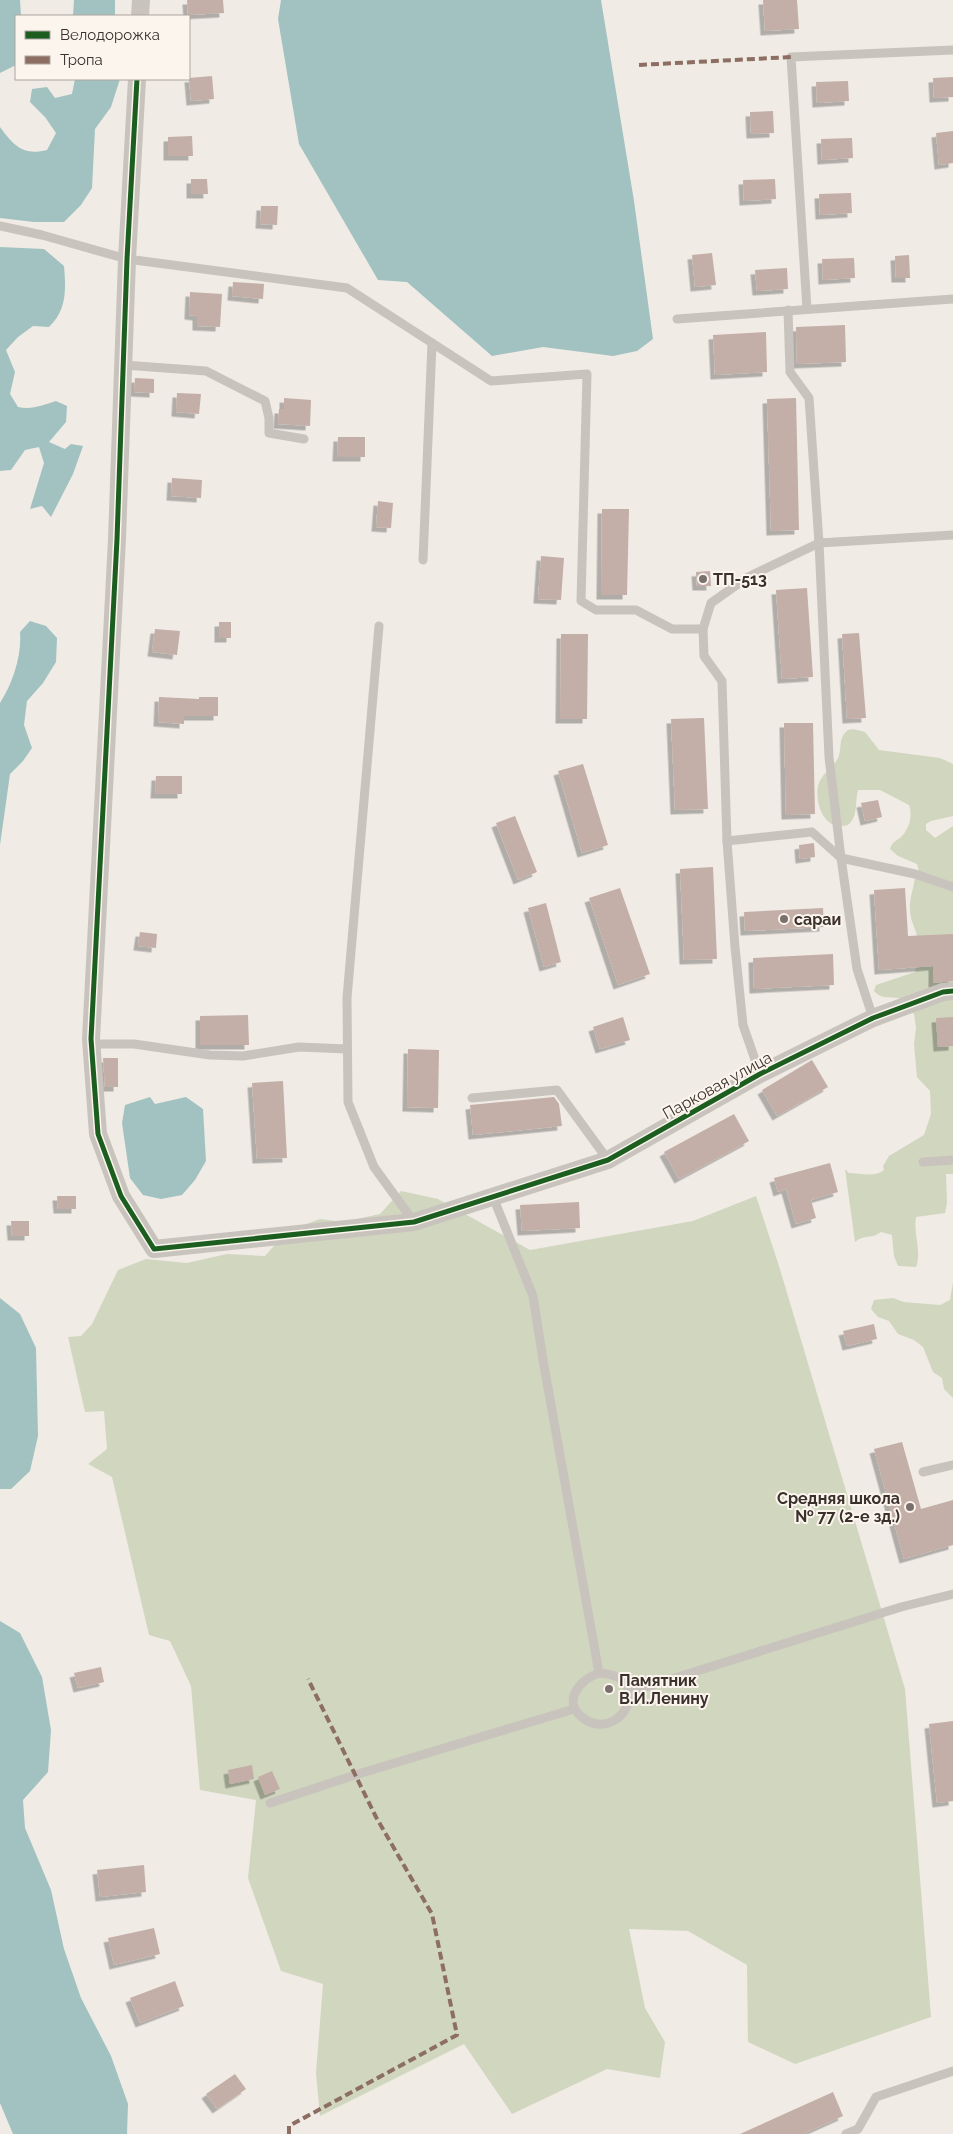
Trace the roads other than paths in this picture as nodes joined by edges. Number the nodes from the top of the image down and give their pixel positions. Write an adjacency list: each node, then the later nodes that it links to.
1 (141, 0): 2 (street)
2 (140, 15)
3 (953, 50): 8 (lane)
4 (137, 80): 6 (street)
5 (0, 226): 6 (lane)
6 (127, 259): 11 (lane); 12 (street)
7 (953, 299): 8 (lane)
8 (807, 309): 9 (lane)
9 (788, 310): 10 (lane); 15 (lane)
10 (677, 319)
11 (432, 343): 16 (lane); 18 (lane)
12 (124, 365): 13 (lane); 24 (street)
13 (304, 440)
14 (953, 535): 15 (lane)
15 (819, 543): 18 (lane); 20 (lane)
16 (423, 560)
17 (379, 626): 25 (lane)
18 (703, 629): 19 (lane)
19 (727, 841): 20 (lane); 26 (lane)
20 (841, 858): 21 (lane); 23 (lane)
21 (953, 887)
22 (953, 991): 23 (street, Парковая улица)
23 (873, 1018): 26 (street, Парковая улица)
24 (91, 1044): 25 (lane); 32 (street, Парковая улица)
25 (347, 1049): 32 (lane)
26 (760, 1074): 28 (street, Парковая улица)
27 (472, 1098): 28 (lane)
28 (608, 1160): 31 (street, Парковая улица)
29 (953, 1160): 30 (lane)
30 (923, 1162)
31 (493, 1197): 32 (street, Парковая улица); 36 (lane)
32 (414, 1222)
33 (953, 1464): 34 (lane)
34 (923, 1472)
35 (953, 1594): 37 (lane)
36 (599, 1673): 37 (lane); 38 (lane)
37 (630, 1692): 38 (lane)
38 (574, 1709): 39 (lane)
39 (270, 1803)
40 (953, 2071): 41 (lane)
41 (846, 2134)

